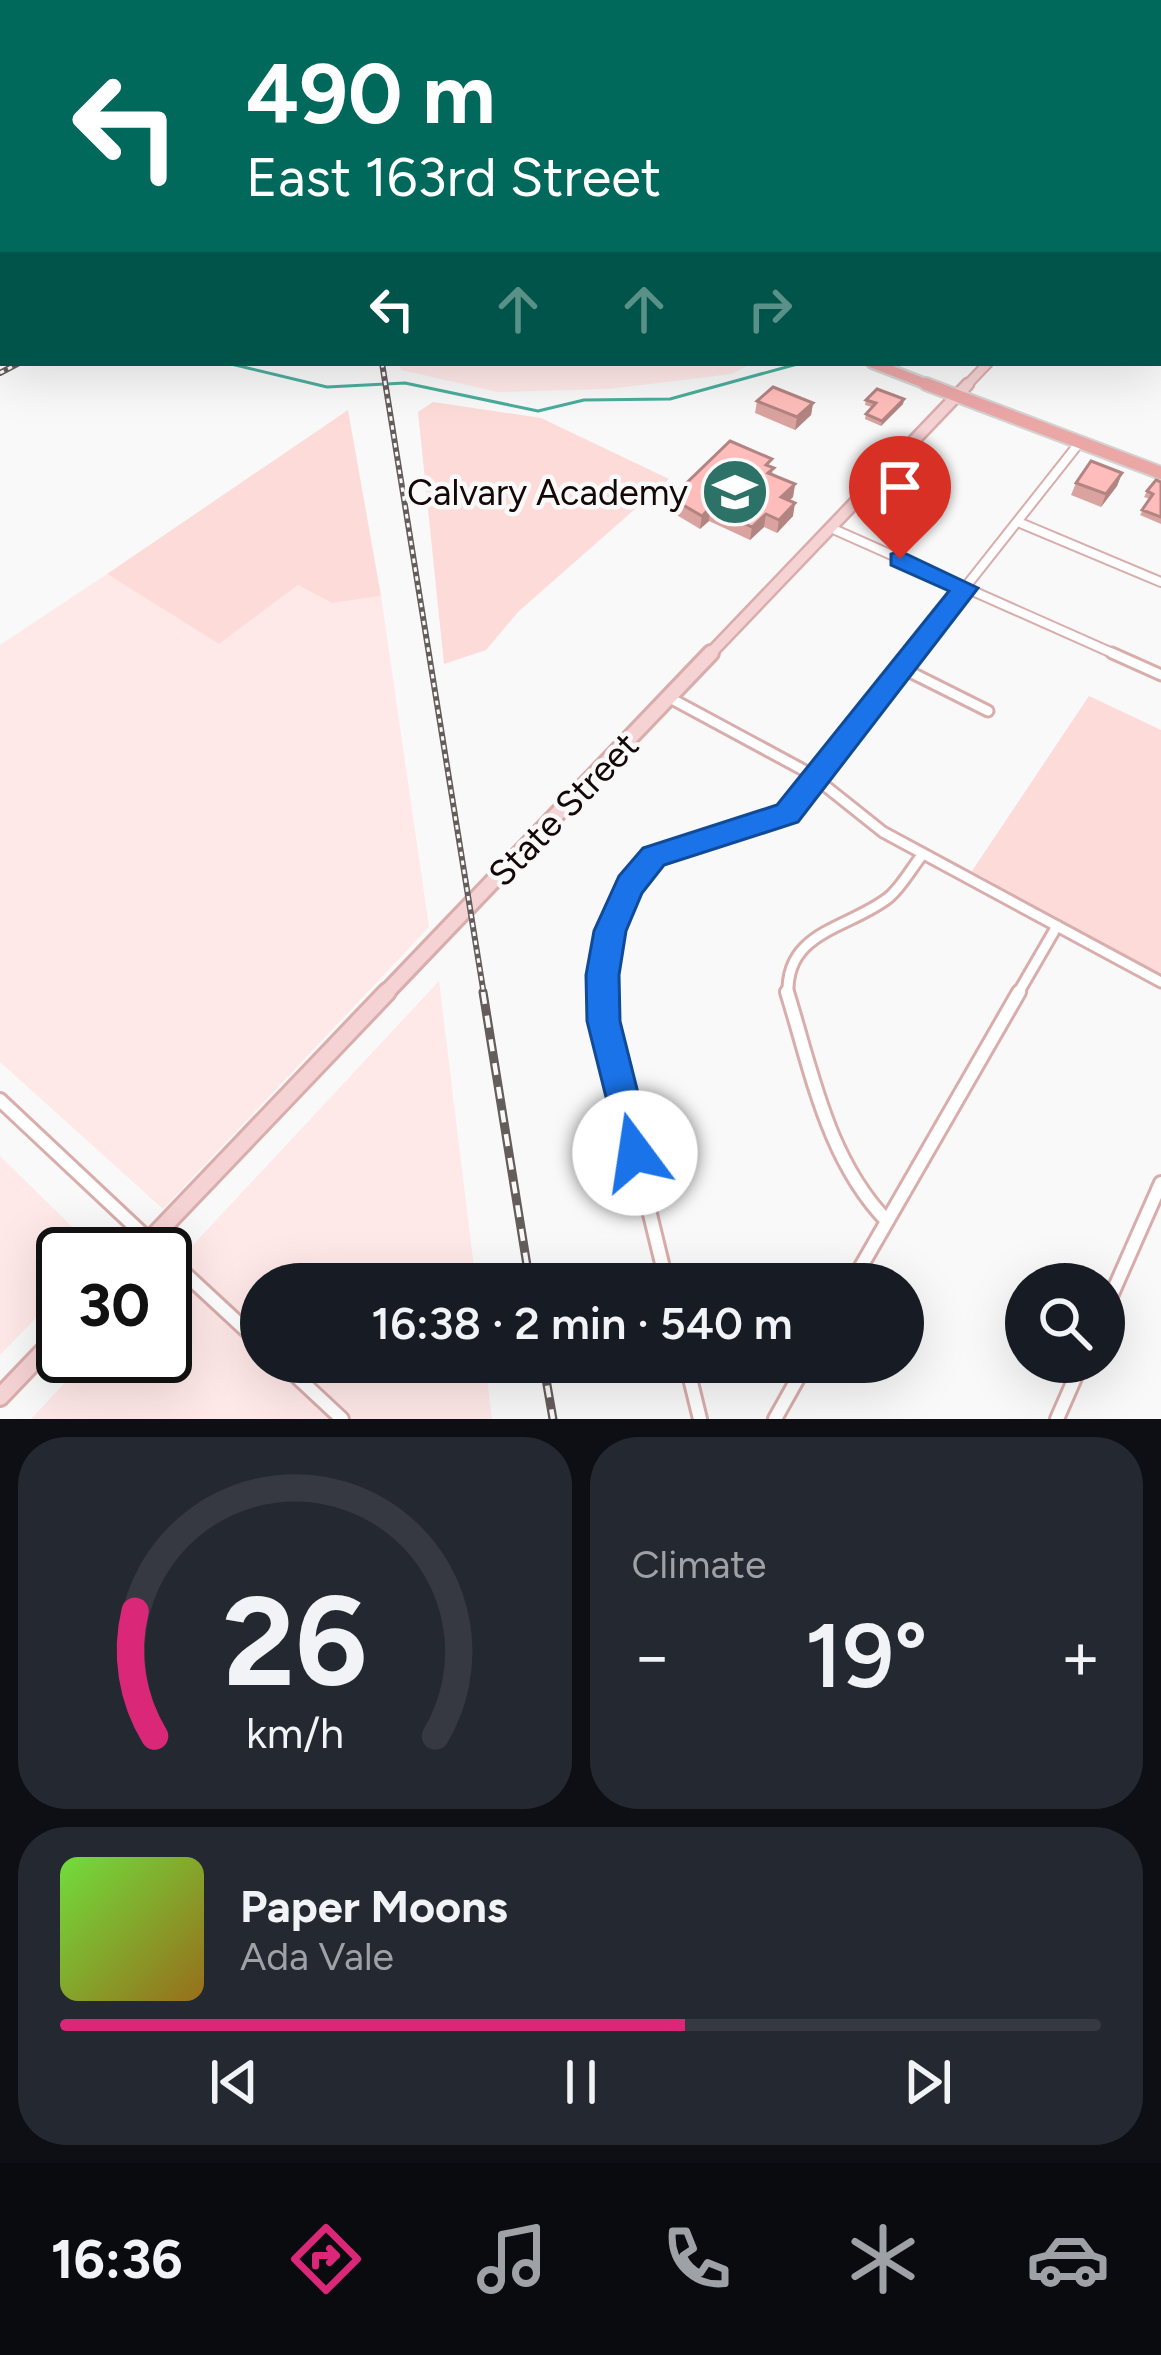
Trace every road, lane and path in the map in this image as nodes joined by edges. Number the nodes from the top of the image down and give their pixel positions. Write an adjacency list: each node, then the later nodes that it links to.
1 (880, 366): 3 (main road)
2 (985, 366): 3 (street, State Street)
3 (957, 395): 4 (main road); 7 (street, State Street)
4 (1080, 442): 5 (main road); 6 (street)
5 (1160, 471)
6 (1018, 521): 8 (street); 9 (street)
7 (832, 528): 9 (street); 12 (street, State Street)
8 (1161, 582)
9 (965, 588): 10 (street); 11 (street)
10 (902, 668): 13 (street); 14 (street)
11 (1161, 675)
12 (670, 698): 14 (street); 22 (street, State Street)
13 (988, 710)
14 (816, 777): 15 (street); 23 (street)
15 (923, 854): 16 (street); 20 (street)
16 (1057, 926): 17 (street); 20 (street)
17 (1161, 982)
18 (0, 1100): 21 (street)
19 (1161, 1183): 25 (street)
20 (887, 1221): 24 (street)
21 (130, 1227)
22 (176, 1227)
23 (662, 1263)
24 (863, 1263)
25 (1125, 1264)
26 (192, 1284): 27 (street)
27 (240, 1326)
28 (36, 1359): 33 (street)
29 (303, 1383): 34 (street)
30 (691, 1383): 35 (street)
31 (795, 1383): 36 (street)
32 (1073, 1383): 37 (street)
33 (0, 1397)
34 (342, 1419)
35 (700, 1419)
36 (775, 1419)
37 (1057, 1419)

